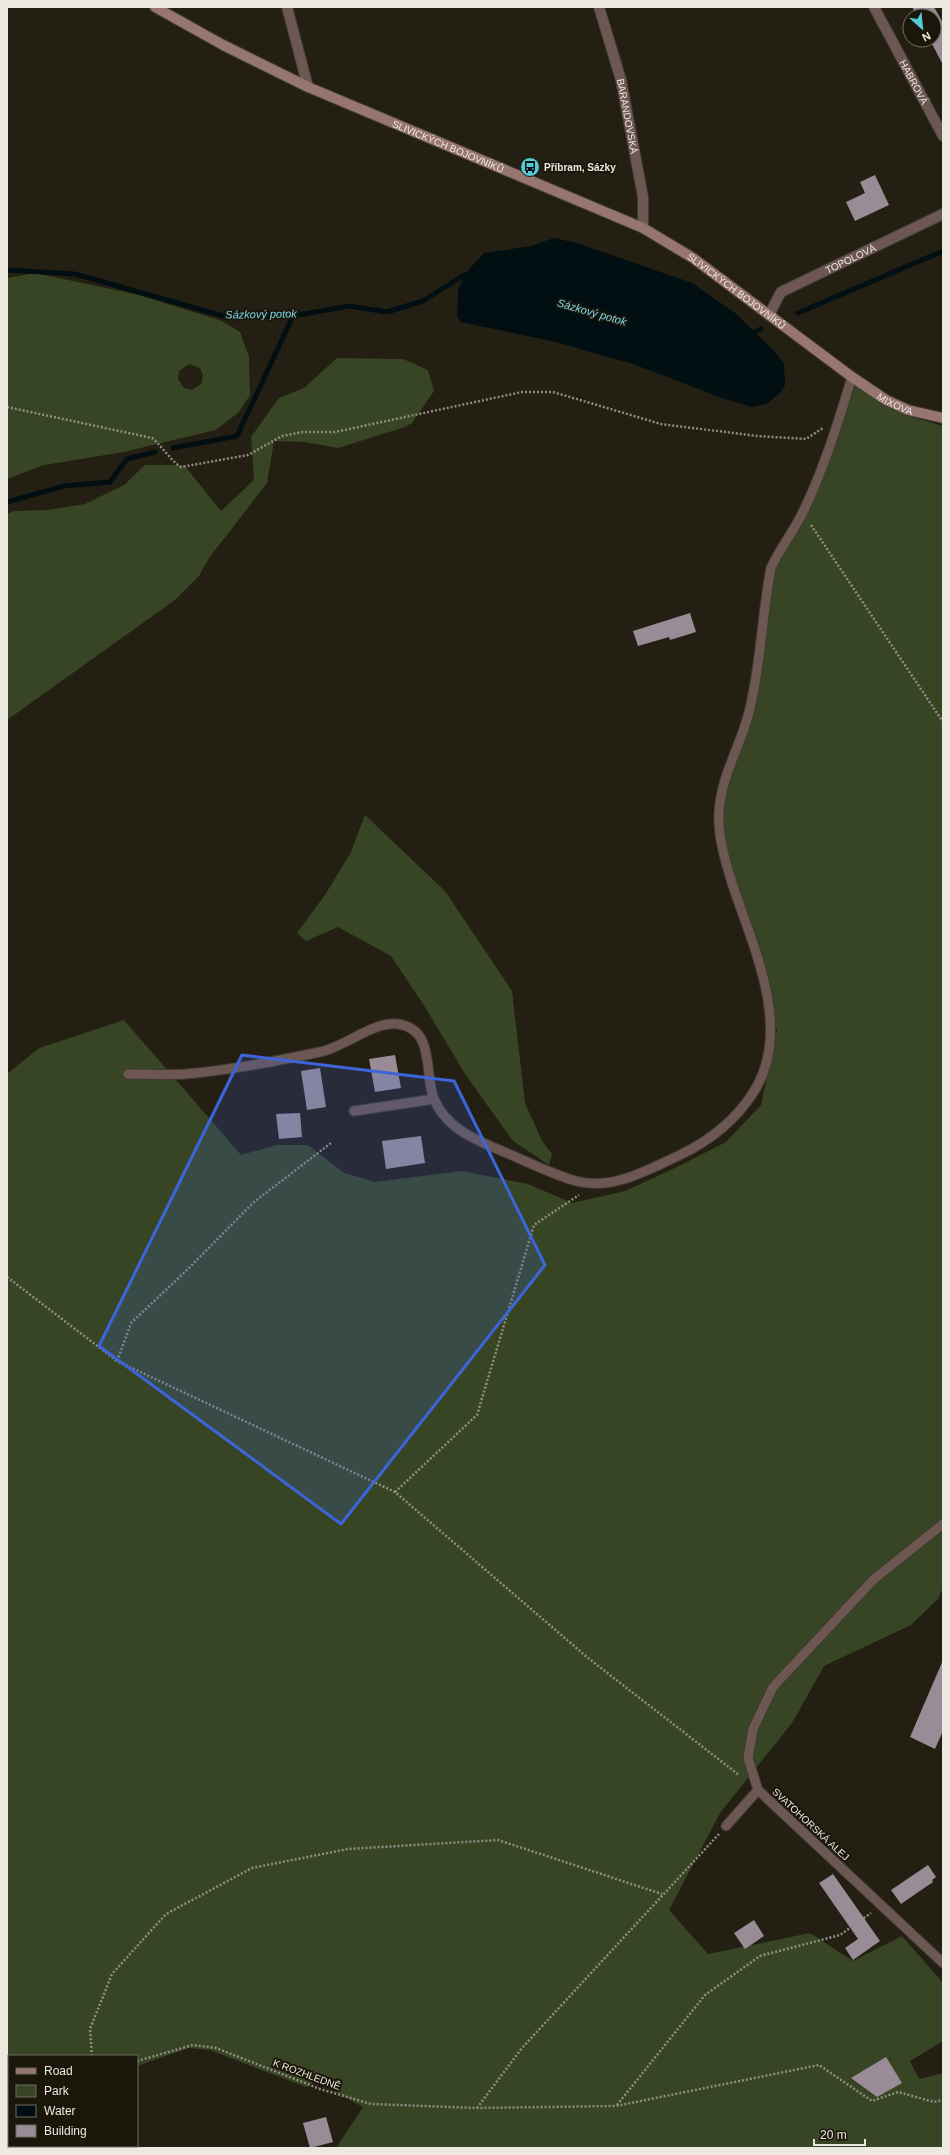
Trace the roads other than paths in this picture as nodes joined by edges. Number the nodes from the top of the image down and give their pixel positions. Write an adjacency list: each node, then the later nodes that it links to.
1 (155, 7): 5 (street, SLIVICKÝCH BOJOVNÍKŮ)
2 (287, 7): 5 (street)
3 (599, 7): 8 (street, BARANDOVSKÁ)
4 (874, 7): 6 (street, HABROVÁ)
5 (308, 87): 8 (street, SLIVICKÝCH BOJOVNÍKŮ)
6 (943, 136)
7 (943, 214): 9 (street, TOPOLOVÁ)
8 (643, 228): 9 (street, SLIVICKÝCH BOJOVNÍKŮ)
9 (769, 315): 10 (street, SLIVICKÝCH BOJOVNÍKŮ)
10 (852, 377): 11 (street, MIXOVA); 13 (lane)
11 (943, 418)
12 (128, 1074): 13 (lane)
13 (434, 1099): 14 (lane)
14 (354, 1111)
15 (943, 1524): 16 (lane, SVATOHORSKÁ ALEJ)
16 (758, 1790): 17 (lane); 18 (lane, SVATOHORSKÁ ALEJ)
17 (726, 1826)
18 (943, 1963)

